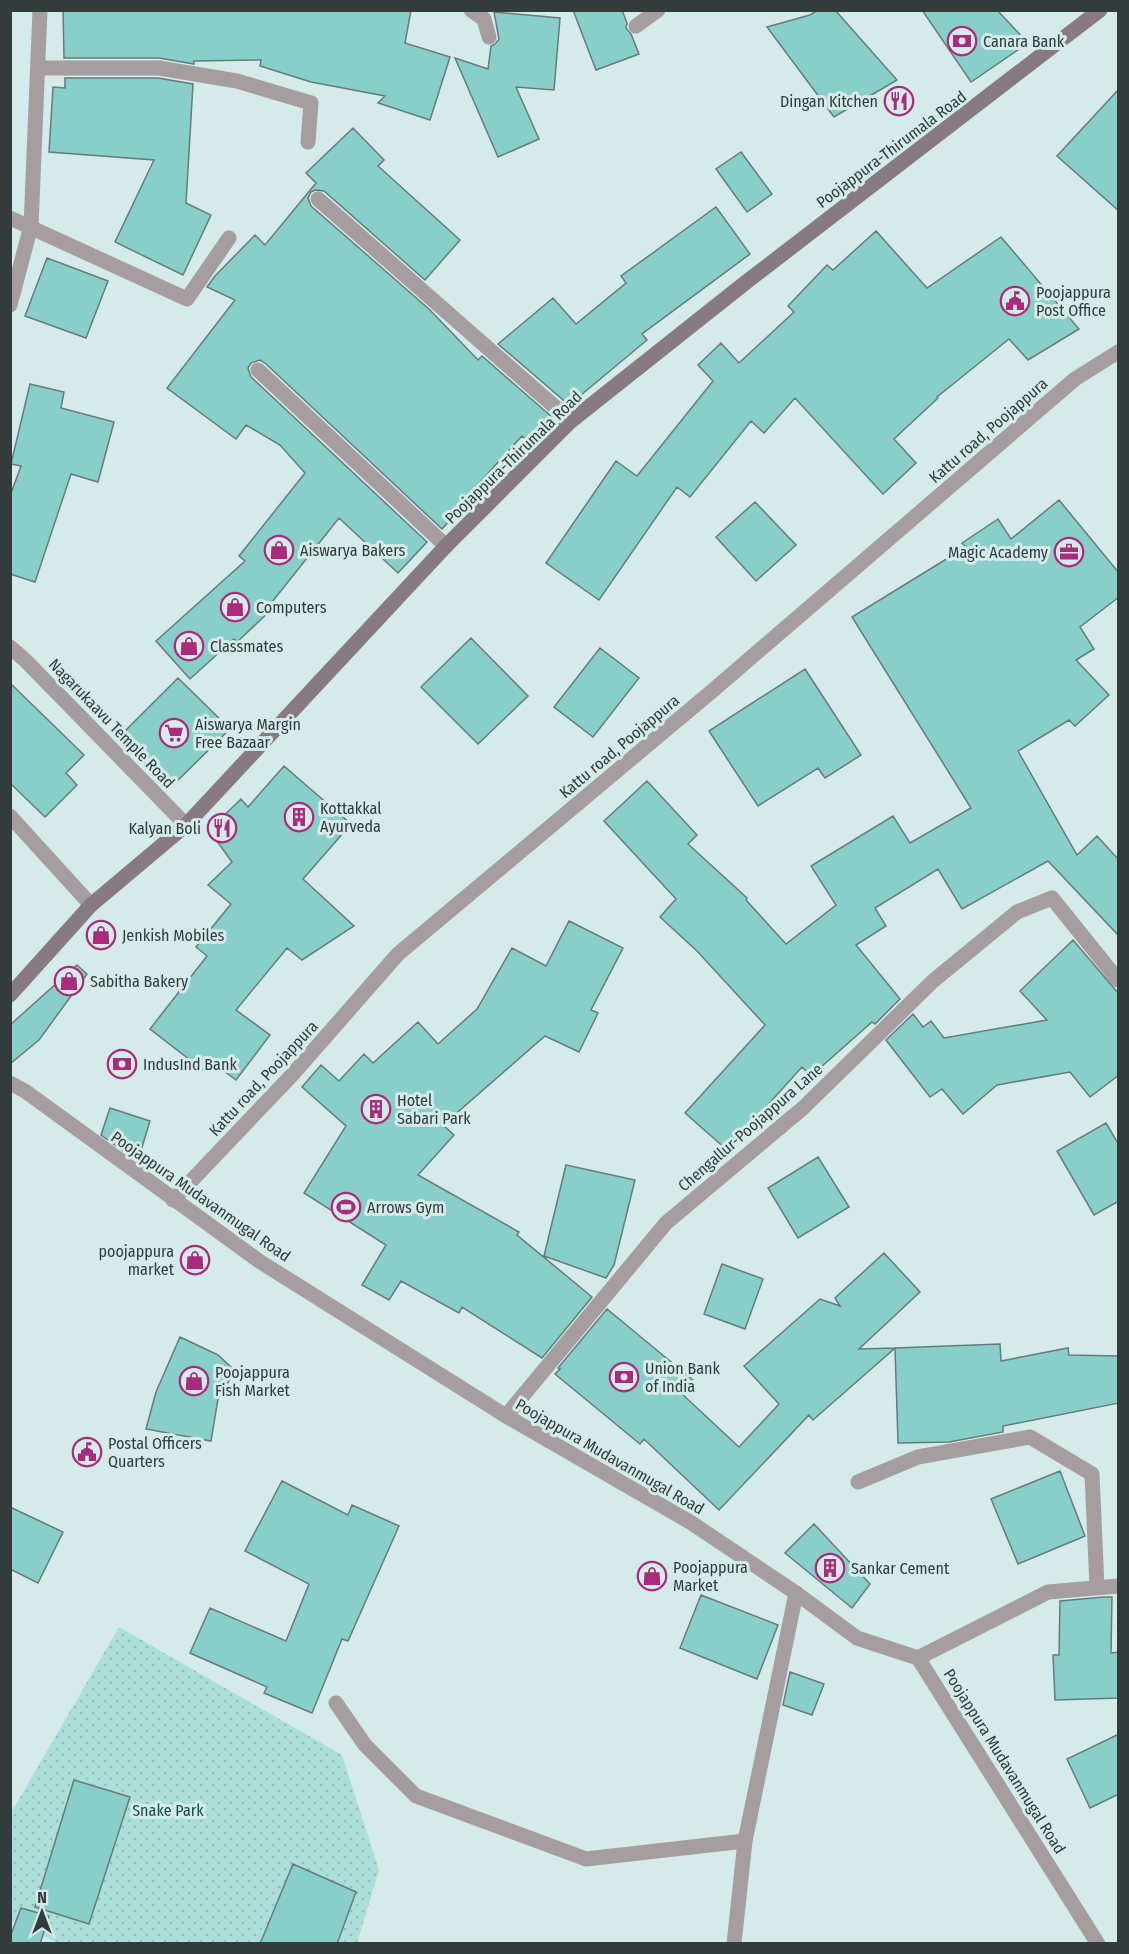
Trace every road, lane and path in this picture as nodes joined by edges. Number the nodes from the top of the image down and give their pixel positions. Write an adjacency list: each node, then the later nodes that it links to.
1 (40, 10): 7 (street)
2 (471, 10): 6 (street)
3 (658, 10): 5 (street)
4 (1100, 10): 16 (main road, Poojappura-Thirumala Road)
5 (636, 26)
6 (489, 37)
7 (38, 68): 8 (street); 11 (street)
8 (308, 142)
9 (318, 199): 16 (street)
10 (10, 218): 11 (street)
11 (32, 226): 12 (street); 13 (street)
12 (230, 238)
13 (10, 305)
14 (1119, 352): 25 (street, Kattu road, Poojappura)
15 (258, 369): 17 (street)
16 (571, 421): 17 (main road, Poojappura-Thirumala Road)
17 (446, 546): 20 (main road, Poojappura-Thirumala Road)
18 (10, 647): 20 (street, Nagarukaavu Temple Road)
19 (10, 816): 21 (street)
20 (186, 825): 21 (main road, Poojappura-Thirumala Road)
21 (91, 905): 23 (main road, Poojappura-Thirumala Road)
22 (1119, 980): 26 (street, Chengallur-Poojappura Lane)
23 (10, 995)
24 (10, 1083): 25 (street, Poojappura Mudavanmugal Road)
25 (173, 1200): 26 (street, Poojappura Mudavanmugal Road)
26 (506, 1416): 30 (street, Poojappura Mudavanmugal Road)
27 (858, 1482): 29 (street)
28 (1119, 1586): 29 (street)
29 (1096, 1587): 31 (street)
30 (796, 1593): 31 (street, Poojappura Mudavanmugal Road); 33 (street)
31 (918, 1658): 35 (street, Poojappura Mudavanmugal Road)
32 (336, 1703): 33 (street)
33 (745, 1841): 34 (street)
34 (734, 1944)
35 (1098, 1944)

